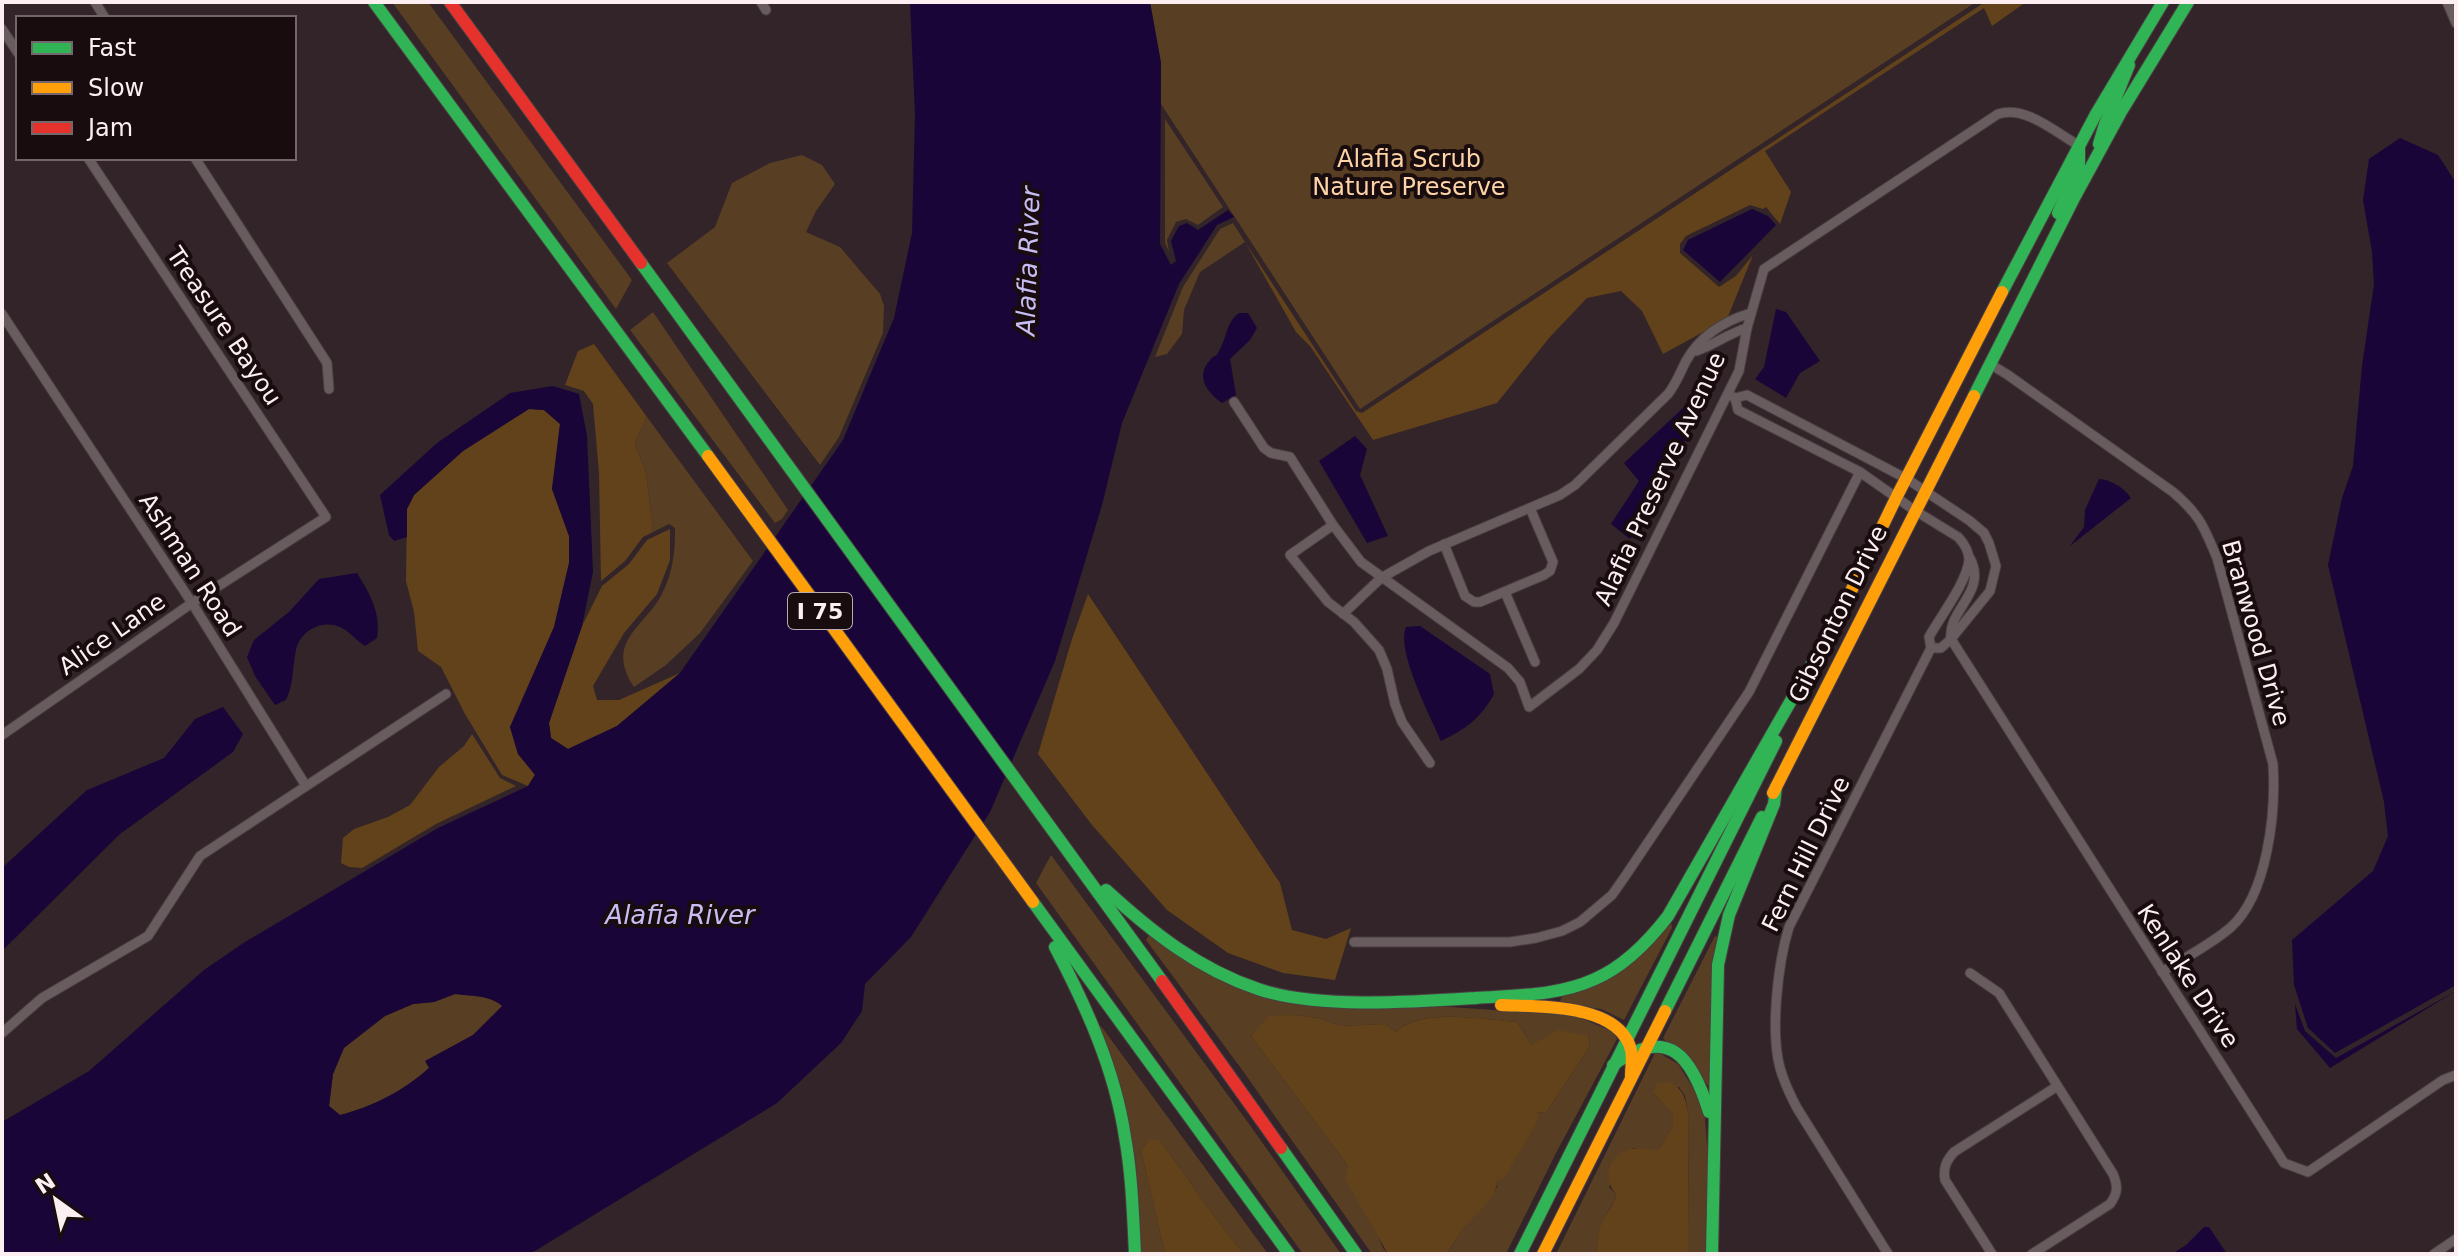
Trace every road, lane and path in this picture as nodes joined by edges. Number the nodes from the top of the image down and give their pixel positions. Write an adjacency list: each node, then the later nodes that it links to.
1 (374, 2): 47 (main road, I 75)
2 (450, 2): 46 (main road, I 75)
3 (2163, 2): 8 (main road, Gibsonton Drive)
4 (2188, 2): 11 (main road, Gibsonton Drive)
5 (2447, 2): 6 (street)
6 (2456, 23)
7 (2, 29): 9 (street)
8 (2134, 49): 10 (main road, Gibsonton Drive); 11 (main road)
9 (16, 50)
10 (2078, 145): 14 (main road); 15 (street, Alafia Preserve Avenue); 24 (main road, Gibsonton Drive)
11 (2097, 155): 14 (main road, Gibsonton Drive)
12 (89, 160): 29 (street, Treasure Bayou)
13 (196, 160): 20 (street)
14 (2037, 269): 19 (main road, Gibsonton Drive)
15 (1751, 313): 17 (street, Alafia Preserve Avenue); 18 (street)
16 (2, 314): 35 (street, Ashman Road)
17 (1747, 328): 18 (street); 21 (street, Alafia Preserve Avenue)
18 (1693, 352): 27 (street)
19 (1990, 364): 25 (main road, Gibsonton Drive); 49 (street, Branwood Drive)
20 (329, 389)
21 (1732, 396): 23 (street); 24 (street); 33 (street, Alafia Preserve Avenue)
22 (1234, 402): 30 (street)
23 (1860, 472): 26 (street); 48 (street, Gibsonton Drive)
24 (1907, 479): 25 (street); 26 (main road, Gibsonton Drive)
25 (1925, 490): 28 (main road, Gibsonton Drive); 38 (street)
26 (1897, 496): 28 (street); 36 (main road, Gibsonton Drive)
27 (1530, 508): 31 (street); 34 (street)
28 (1914, 510): 32 (street); 45 (main road, Gibsonton Drive)
29 (326, 517): 35 (street, Alice Lane)
30 (1333, 525): 33 (street); 37 (street)
31 (1444, 544): 33 (street); 34 (street)
32 (1969, 557): 38 (street); 39 (street, Fern Hill Drive)
33 (1381, 578): 37 (street)
34 (1505, 592): 40 (street)
35 (192, 603): 42 (street, Alice Lane); 44 (street, Ashman Road)
36 (1841, 613): 51 (main road); 53 (main road, Gibsonton Drive)
37 (1343, 614): 43 (street)
38 (1951, 639): 39 (street); 49 (street, Kenlake Drive)
39 (1931, 648): 68 (street, Fern Hill Drive)
40 (1535, 662)
41 (446, 694): 44 (street)
42 (2, 735)
43 (1430, 763)
44 (306, 786): 52 (street)
45 (1776, 787): 54 (main road, Gibsonton Drive); 60 (main road)
46 (1081, 867): 51 (main road); 64 (main road, I 75)
47 (1033, 904): 62 (main road); 63 (main road, I 75)
48 (1354, 942)
49 (2162, 972): 57 (street, Kenlake Drive)
50 (1970, 973): 59 (street)
51 (1447, 1000): 53 (main road)
52 (2, 1033)
53 (1627, 1036): 55 (main road); 56 (main road, Gibsonton Drive)
54 (1647, 1046): 55 (main road); 58 (main road, Gibsonton Drive); 60 (main road)
55 (1634, 1051): 56 (main road); 58 (main road)
56 (1613, 1065): 65 (main road, Gibsonton Drive)
57 (2456, 1075)
58 (1631, 1076): 66 (main road, Gibsonton Drive)
59 (2056, 1087): 69 (street); 70 (street)
60 (1713, 1125): 67 (main road)
61 (2456, 1239): 71 (street)
62 (1135, 1254)
63 (1289, 1254)
64 (1356, 1254)
65 (1520, 1254)
66 (1543, 1254)
67 (1712, 1254)
68 (1888, 1254)
69 (1992, 1254)
70 (2032, 1254)
71 (2434, 1254)

